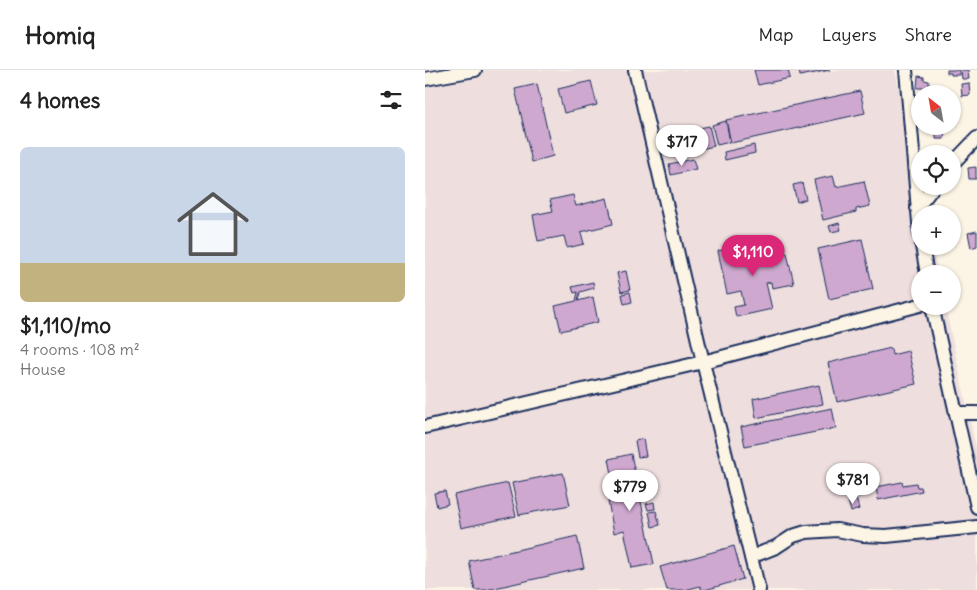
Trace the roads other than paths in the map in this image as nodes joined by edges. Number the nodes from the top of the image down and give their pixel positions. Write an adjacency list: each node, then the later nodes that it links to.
1 (475, 70): 4 (street)
2 (635, 70): 13 (street)
3 (906, 70): 9 (street)
4 (444, 72): 5 (street)
5 (425, 79)
6 (977, 138): 7 (street)
7 (961, 155)
8 (927, 195): 10 (street)
9 (917, 205)
10 (919, 205)
11 (911, 307): 13 (street)
12 (934, 315): 14 (street)
13 (703, 362): 16 (street); 19 (street)
14 (956, 413): 15 (street); 17 (street)
15 (977, 413)
16 (425, 427)
17 (977, 507)
18 (977, 527): 19 (street)
19 (751, 557): 20 (street)
20 (759, 590)

